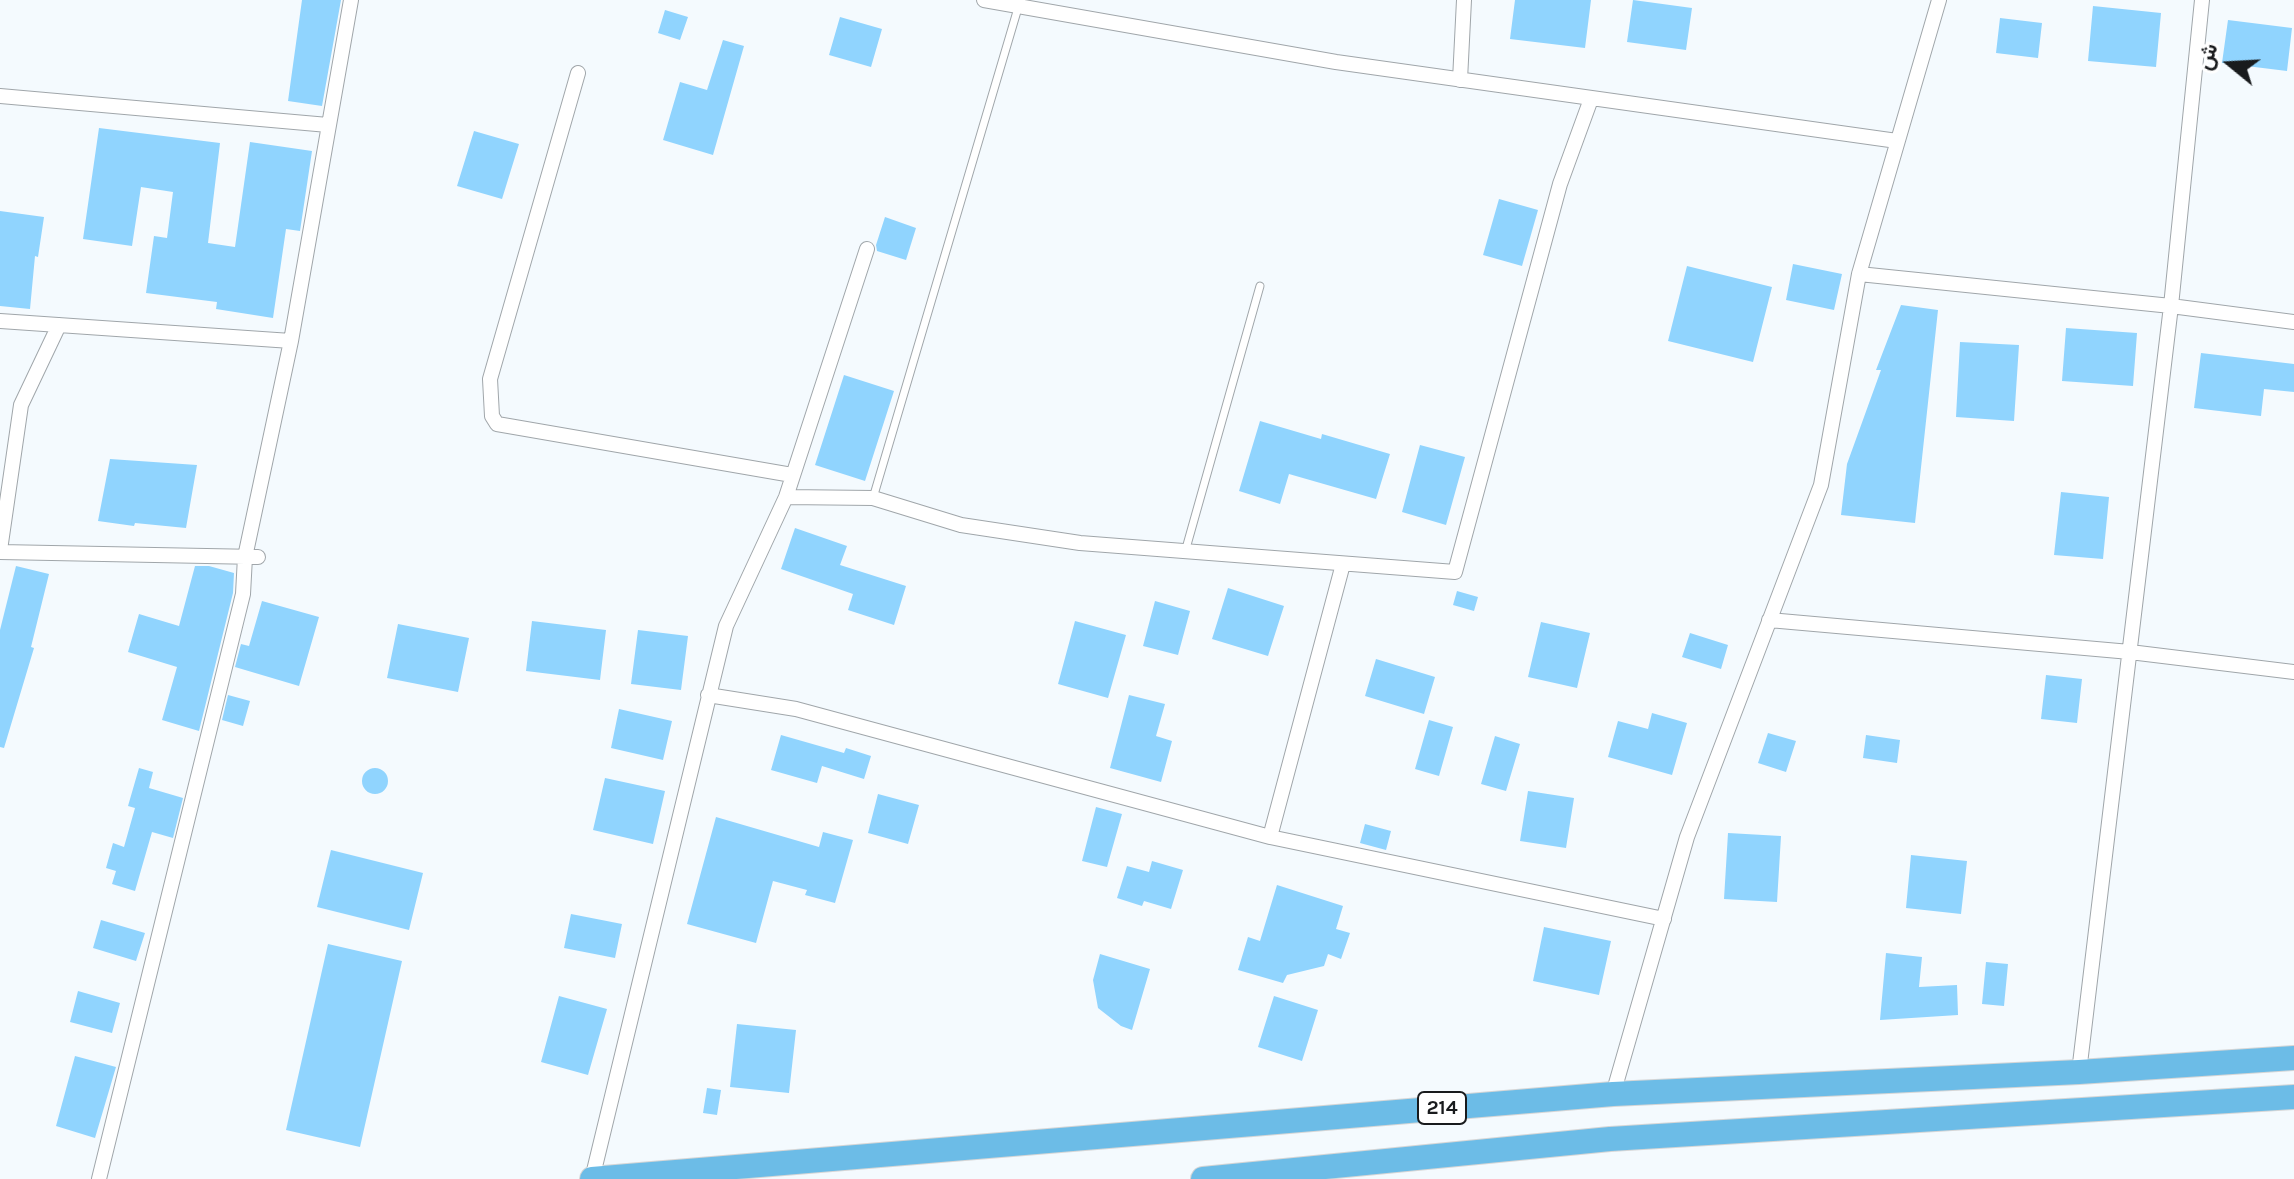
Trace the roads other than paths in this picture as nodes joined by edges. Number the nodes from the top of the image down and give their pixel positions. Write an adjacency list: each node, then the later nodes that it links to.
1 (351, 0): 11 (street)
2 (984, 0): 6 (street)
3 (1464, 0): 8 (street)
4 (1939, 0): 12 (street)
5 (2202, 0): 16 (street)
6 (1018, 8): 8 (street); 23 (lane)
7 (578, 73): 21 (street)
8 (1460, 80): 10 (street)
9 (0, 96): 11 (street)
10 (1591, 99): 12 (street); 27 (street)
11 (328, 125): 20 (street)
12 (1897, 141): 14 (street)
13 (867, 249): 21 (street)
14 (1859, 274): 16 (street); 28 (street)
15 (1260, 286): 25 (lane)
16 (2171, 306): 18 (street); 29 (street)
17 (0, 321): 19 (street)
18 (2294, 322)
19 (59, 325): 20 (street); 24 (street)
20 (291, 341): 26 (street)
21 (792, 475): 22 (street)
22 (786, 497): 23 (street); 31 (street)
23 (873, 498): 25 (street)
24 (0, 551): 26 (street)
25 (1185, 552): 27 (street)
26 (252, 557): 38 (street)
27 (1343, 564): 32 (street)
28 (1769, 620): 29 (street); 33 (street)
29 (2130, 652): 30 (street); 35 (street)
30 (2294, 672)
31 (708, 695): 32 (street); 39 (street)
32 (1270, 837): 33 (street)
33 (1664, 919): 36 (street)
34 (2294, 1058): 35 (highway, 214)
35 (2079, 1072): 36 (highway, 214)
36 (1613, 1094): 39 (highway, 214)
37 (2294, 1097): 40 (highway, 214)
38 (99, 1179)
39 (592, 1179)
40 (1203, 1179)

